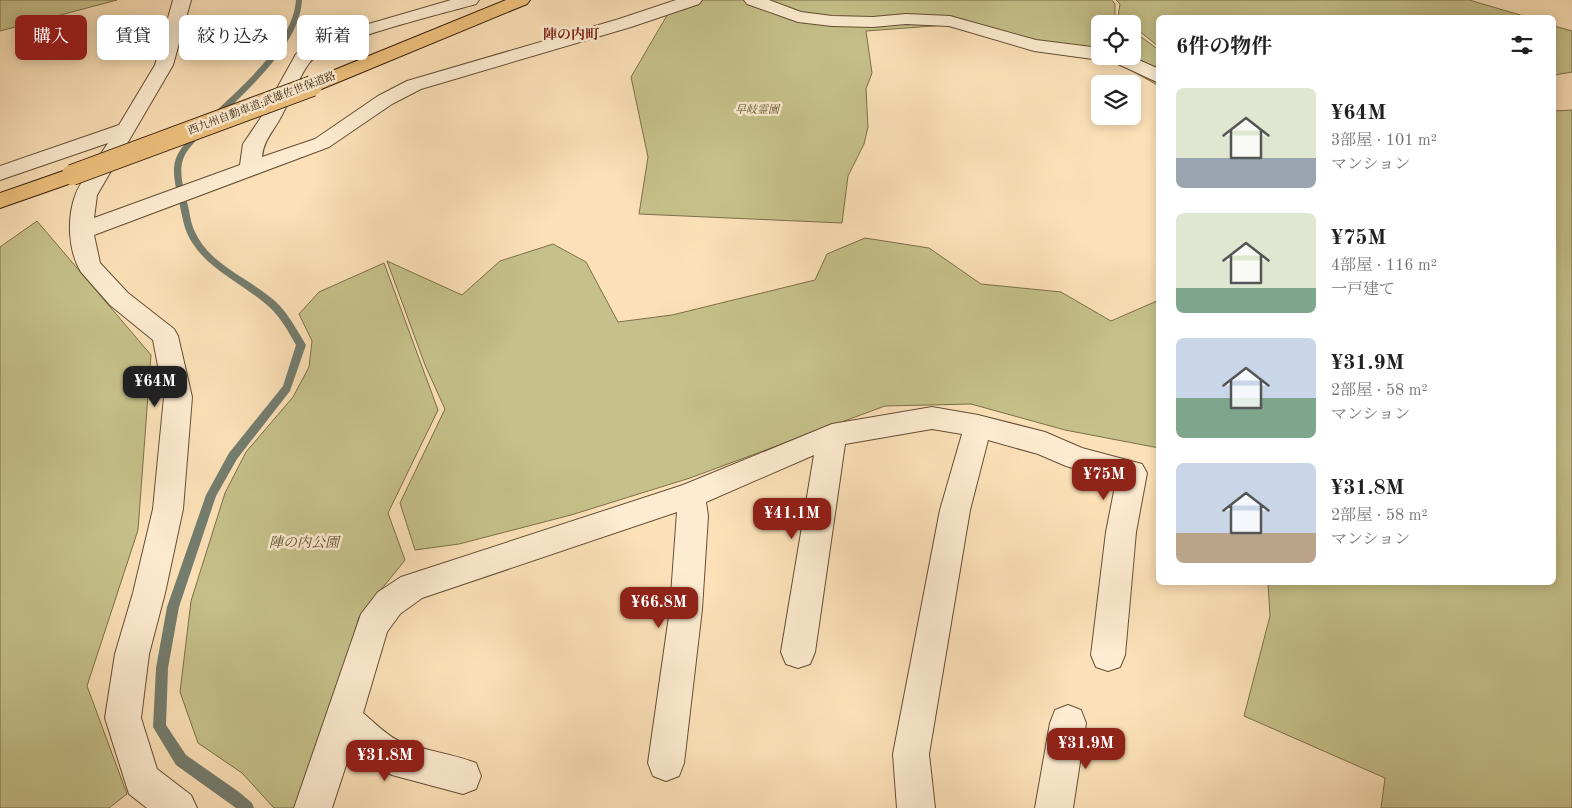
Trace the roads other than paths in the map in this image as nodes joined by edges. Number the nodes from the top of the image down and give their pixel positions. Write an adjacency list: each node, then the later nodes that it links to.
1 (182, 0): 9 (street)
2 (470, 0): 10 (street)
3 (522, 0): 12 (highway, 西九州自動車道;武雄佐世保道路, bridge)
4 (693, 0): 10 (street)
5 (753, 0): 6 (street)
6 (1091, 53)
7 (1135, 65): 8 (street)
8 (1156, 75)
9 (127, 130): 11 (street); 13 (street)
10 (251, 167): 13 (street)
11 (0, 173)
12 (0, 201)
13 (81, 231): 23 (street)
14 (978, 426): 15 (street); 18 (street); 25 (street)
15 (832, 435): 16 (street); 17 (street)
16 (690, 495): 19 (street); 21 (street)
17 (798, 652)
18 (1108, 655)
19 (344, 719): 22 (street); 24 (street)
20 (1068, 723): 26 (street)
21 (666, 763)
22 (464, 776)
23 (178, 808)
24 (313, 808)
25 (916, 808)
26 (1054, 808)

